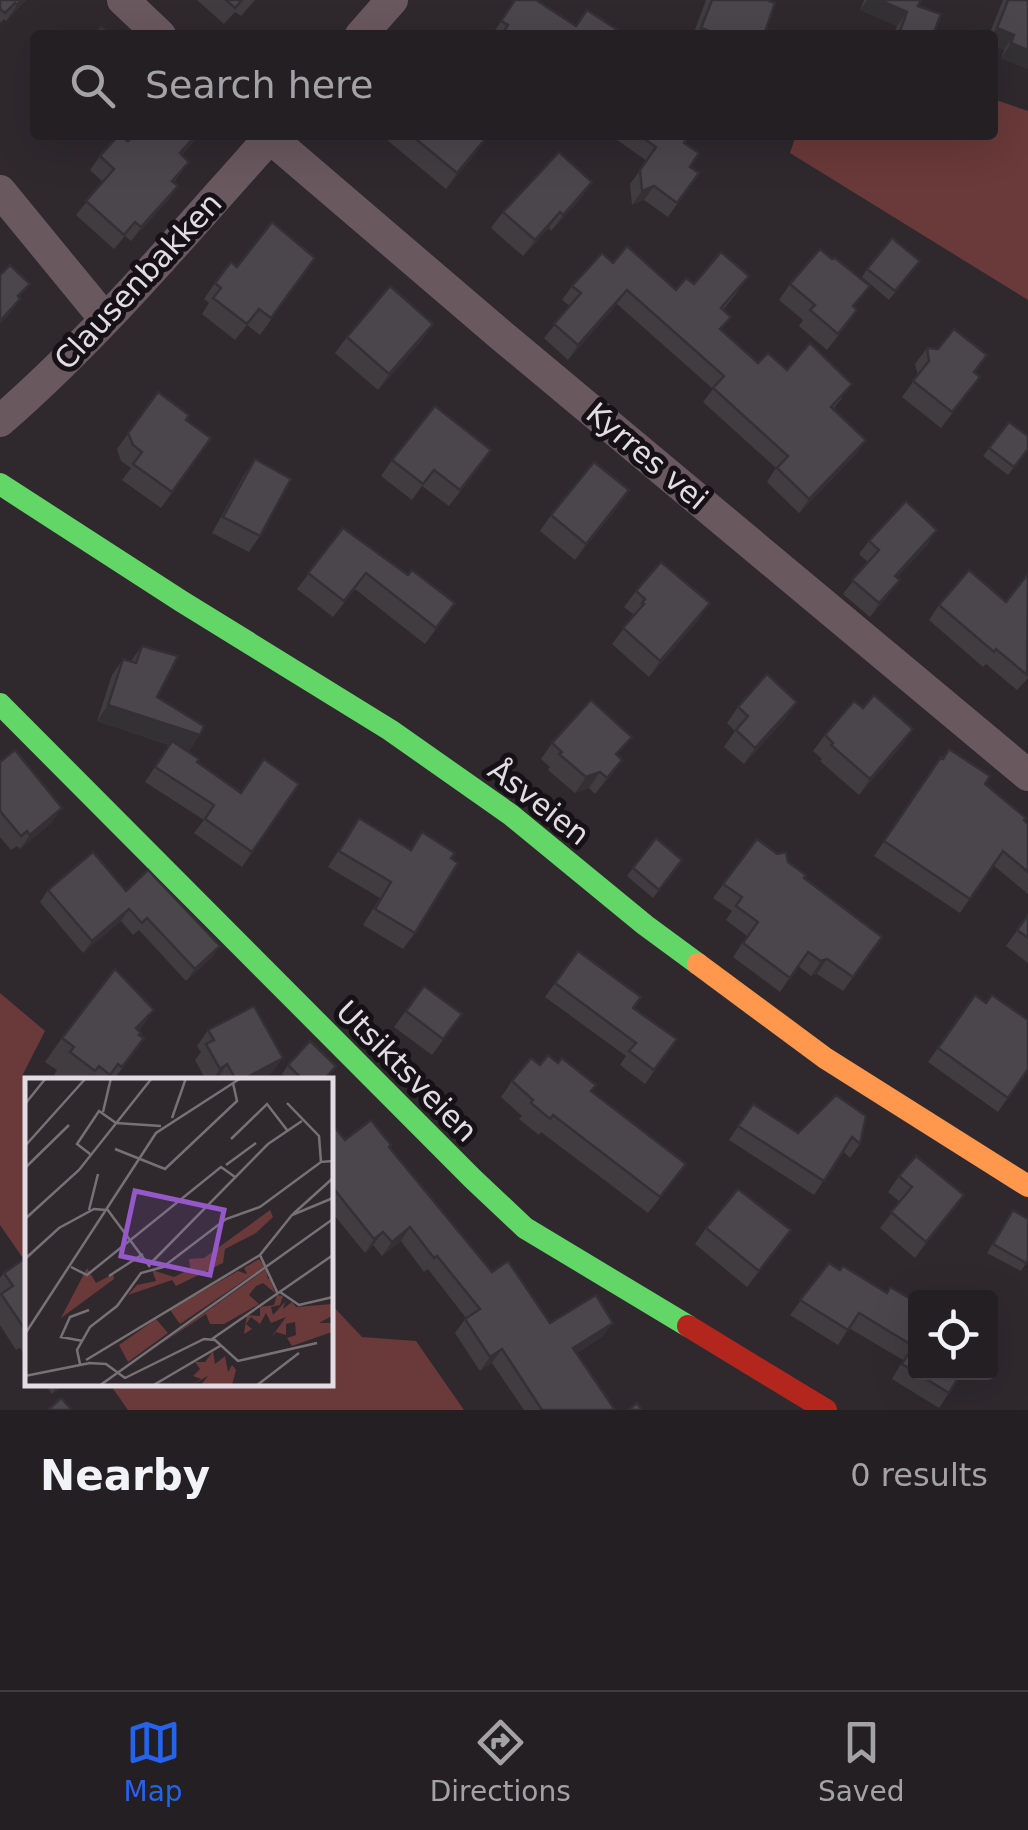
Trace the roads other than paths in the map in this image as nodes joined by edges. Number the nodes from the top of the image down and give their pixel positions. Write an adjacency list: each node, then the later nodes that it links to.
1 (123, 0): 3 (street)
2 (392, 0): 4 (street)
3 (155, 30)
4 (365, 30)
5 (266, 140): 8 (street, Clausenbakken)
6 (275, 140): 12 (street, Kyrres vei)
7 (0, 191): 8 (street)
8 (105, 320): 9 (street, Clausenbakken)
9 (0, 421)
10 (0, 484): 13 (street, Åsveien)
11 (0, 704): 14 (street, Utsiktsveien)
12 (1028, 776)
13 (1028, 1186)
14 (826, 1410)

